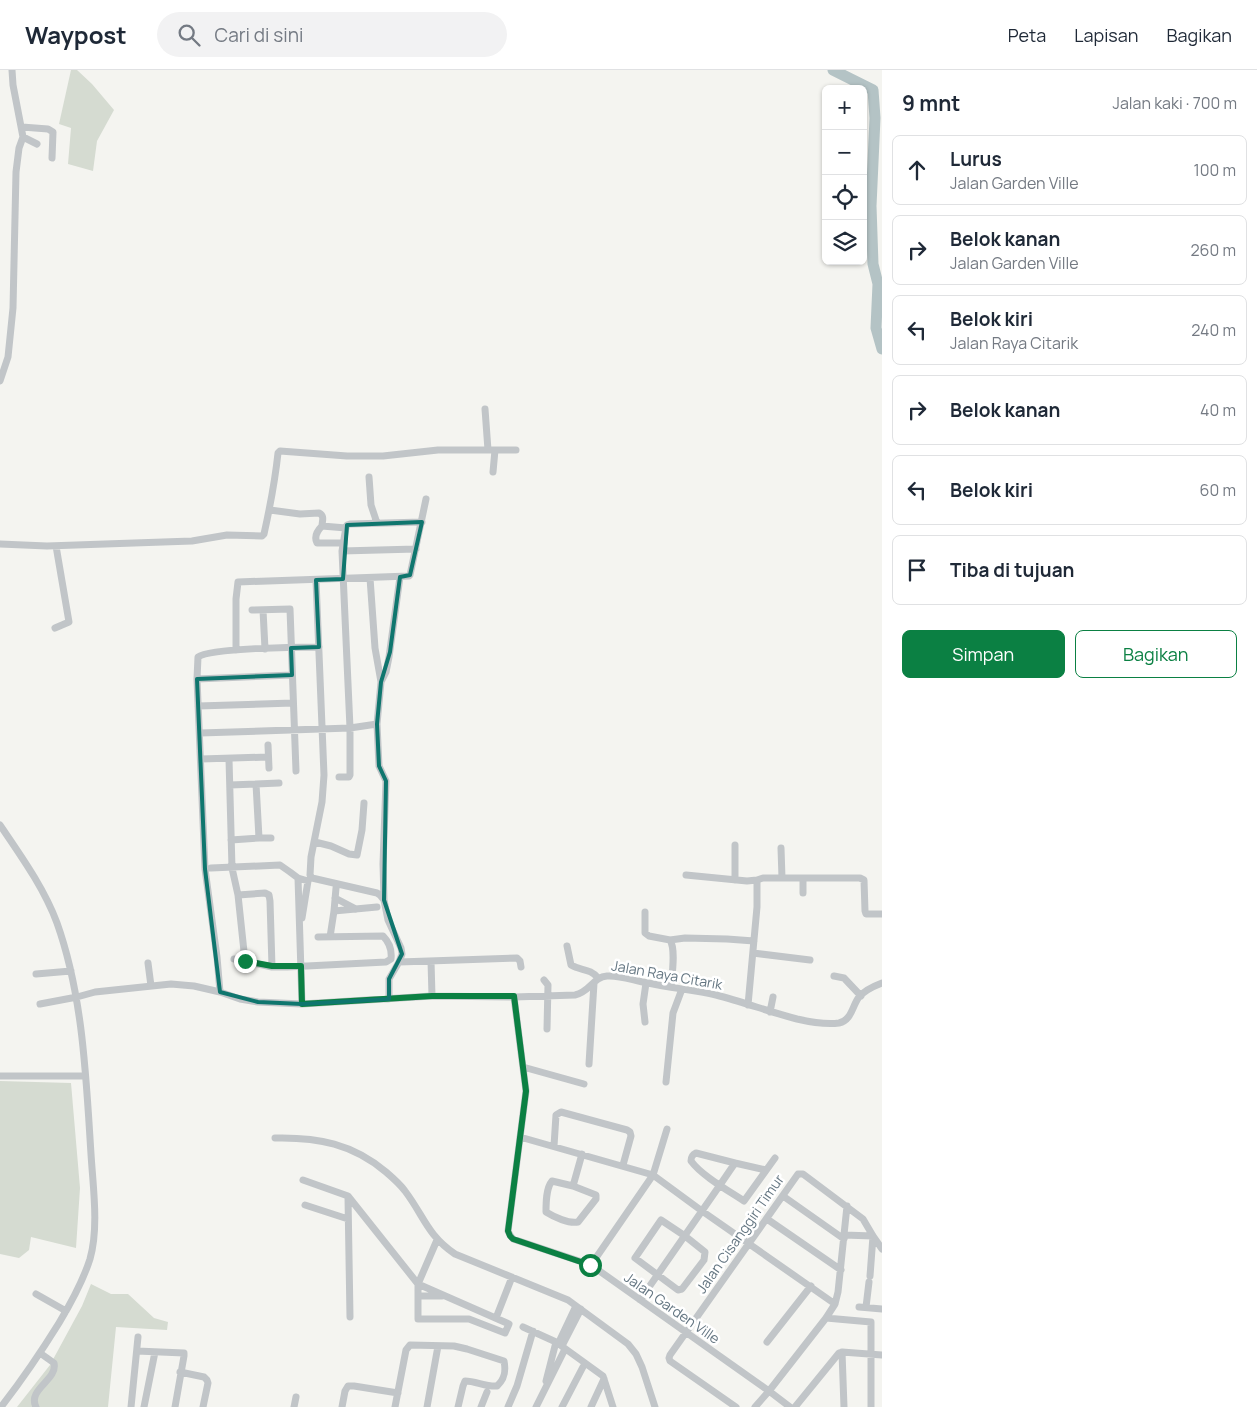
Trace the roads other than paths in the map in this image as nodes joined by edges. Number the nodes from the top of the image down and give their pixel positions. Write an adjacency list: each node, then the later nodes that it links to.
1 (12, 70): 2 (street)
2 (22, 127): 3 (street); 5 (street)
3 (23, 137): 4 (street); 6 (street)
4 (37, 144)
5 (52, 158)
6 (0, 380)
7 (485, 409): 8 (street)
8 (492, 450): 9 (street); 10 (street); 13 (street)
9 (516, 450)
10 (493, 472)
11 (369, 477): 15 (street)
12 (426, 499): 14 (street)
13 (270, 510): 16 (street); 20 (street)
14 (422, 522): 15 (street); 21 (street)
15 (377, 523): 17 (street)
16 (322, 526): 17 (street); 18 (street)
17 (346, 528): 18 (street)
18 (344, 543): 22 (street)
19 (0, 544): 20 (street)
20 (56, 546): 29 (street)
21 (416, 549): 22 (street); 23 (street)
22 (342, 551): 25 (street)
23 (400, 576): 24 (street); 36 (street)
24 (370, 578): 25 (street); 36 (street)
25 (343, 579): 26 (street); 40 (street)
26 (316, 580): 30 (street); 33 (street)
27 (252, 610): 28 (street)
28 (263, 610): 31 (street); 32 (street)
29 (55, 628)
30 (319, 647): 31 (street); 42 (street)
31 (291, 648): 32 (street); 34 (street)
32 (264, 649): 33 (street)
33 (236, 650): 35 (street)
34 (292, 675): 35 (street); 37 (street)
35 (197, 679): 38 (street)
36 (381, 682): 39 (street)
37 (294, 703): 38 (street); 41 (street)
38 (198, 706): 43 (street)
39 (377, 724): 40 (street); 73 (street)
40 (350, 728): 42 (street); 50 (street)
41 (294, 729): 42 (street); 43 (street); 49 (street)
42 (323, 729): 59 (street)
43 (200, 733): 46 (street)
44 (268, 745): 45 (street)
45 (268, 757): 47 (street); 48 (street)
46 (201, 759): 47 (street); 104 (street)
47 (229, 759): 53 (street)
48 (269, 768)
49 (296, 772)
50 (339, 777)
51 (279, 783): 52 (street)
52 (256, 784): 53 (street); 56 (street)
53 (230, 785): 58 (street)
54 (364, 803): 59 (street)
55 (0, 825): 94 (street)
56 (259, 838): 57 (street); 58 (street)
57 (271, 838)
58 (231, 840): 63 (street)
59 (314, 842): 73 (street)
60 (736, 845): 67 (street)
61 (781, 848): 65 (street)
62 (211, 868): 63 (street)
63 (232, 868): 71 (street); 92 (street)
64 (686, 875): 67 (street)
65 (782, 878): 66 (street); 68 (street)
66 (803, 878): 70 (street); 78 (street)
67 (735, 880): 68 (street)
68 (757, 880): 82 (street)
69 (336, 888): 72 (street)
70 (803, 893)
71 (238, 895): 87 (street); 91 (street)
72 (334, 898): 75 (street); 76 (street)
73 (384, 900): 89 (street)
74 (377, 908): 75 (street)
75 (357, 909): 76 (street)
76 (334, 910): 79 (street)
77 (645, 912): 81 (street)
78 (882, 914)
79 (330, 937): 80 (street); 92 (street)
80 (318, 938)
81 (670, 940): 82 (street); 102 (street)
82 (754, 942): 84 (street)
83 (567, 946): 98 (street)
84 (753, 953): 86 (street); 114 (street)
85 (234, 958): 87 (street)
86 (810, 960)
87 (245, 961): 91 (street)
88 (431, 961): 89 (street); 93 (street); 105 (street)
89 (399, 962): 111 (street)
90 (148, 963): 101 (street)
91 (272, 966): 92 (street)
92 (301, 966): 113 (street)
93 (521, 967)
94 (71, 971): 95 (street); 110 (street)
95 (36, 974)
96 (834, 976): 109 (street)
97 (544, 980): 107 (street)
98 (596, 980): 99 (street, Jalan Raya Citarik); 107 (street, Jalan Raya Citarik); 118 (street)
99 (646, 983): 102 (street, Jalan Raya Citarik); 116 (street)
100 (882, 983): 109 (street, Jalan Raya Citarik)
101 (151, 986): 104 (street, Jalan Raya Citarik); 110 (street, Jalan Raya Citarik)
102 (671, 987): 103 (street, Jalan Raya Citarik)
103 (682, 989): 114 (street, Jalan Raya Citarik); 122 (street)
104 (220, 992): 113 (street, Jalan Raya Citarik)
105 (432, 996): 106 (street, Jalan Raya Citarik); 111 (street, Jalan Raya Citarik)
106 (514, 996): 107 (street, Jalan Raya Citarik); 119 (street, Jalan Garden Ville)
107 (548, 996): 117 (street)
108 (773, 996): 115 (street)
109 (861, 996): 115 (street, Jalan Raya Citarik)
110 (77, 997): 112 (street, Jalan Raya Citarik); 121 (street)
111 (389, 999): 113 (street, Jalan Raya Citarik)
112 (40, 1004)
113 (302, 1004)
114 (748, 1005): 115 (street, Jalan Raya Citarik)
115 (770, 1012)
116 (645, 1022)
117 (547, 1029)
118 (589, 1064)
119 (523, 1067): 123 (street); 125 (street, Jalan Garden Ville)
120 (0, 1076): 121 (street)
121 (84, 1076): 163 (street)
122 (666, 1082)
123 (584, 1084)
124 (667, 1129): 133 (street)
125 (520, 1136): 127 (street); 150 (street, Jalan Garden Ville)
126 (275, 1138): 147 (street)
127 (554, 1146): 128 (street); 131 (street)
128 (582, 1154): 131 (street); 136 (street)
129 (775, 1158): 132 (street)
130 (735, 1163): 132 (street); 135 (street); 135 (street)
131 (623, 1165): 133 (street)
132 (766, 1170): 135 (street)
133 (653, 1175): 141 (street); 150 (street)
134 (303, 1180): 137 (street)
135 (720, 1185): 141 (street)
136 (573, 1186): 136 (street)
137 (348, 1196): 142 (street); 154 (street)
138 (783, 1196): 140 (street, Jalan Cisanggiri Timur); 143 (street, Jalan Cisanggiri Timur); 146 (street)
139 (305, 1205): 142 (street)
140 (847, 1206): 145 (street); 146 (street)
141 (702, 1211): 144 (street); 148 (street)
142 (348, 1219): 164 (street)
143 (767, 1219): 148 (street, Jalan Cisanggiri Timur); 151 (street)
144 (685, 1236): 152 (street); 152 (street); 152 (street)
145 (873, 1236): 146 (street); 149 (street); 162 (street)
146 (844, 1237): 151 (street)
147 (437, 1240): 153 (street); 154 (street)
148 (749, 1243): 155 (street); 169 (street, Jalan Cisanggiri Timur)
149 (882, 1249)
150 (590, 1265): 159 (street, Jalan Garden Ville)
151 (841, 1270): 160 (street)
152 (657, 1276): 159 (street)
153 (512, 1277): 161 (street); 165 (street)
154 (418, 1284): 157 (street); 158 (street)
155 (811, 1286): 160 (street); 171 (street)
156 (36, 1294): 163 (street)
157 (418, 1296): 158 (street); 165 (street)
158 (445, 1296): 165 (street)
159 (640, 1300): 169 (street, Jalan Garden Ville)
160 (836, 1304): 166 (street)
161 (578, 1308): 172 (street); 205 (street)
162 (882, 1308)
163 (66, 1311): 177 (street)
164 (350, 1317)
165 (496, 1318)
166 (826, 1318): 178 (street); 184 (street)
167 (523, 1327): 168 (street)
168 (533, 1331): 172 (street); 200 (street)
169 (685, 1333): 184 (street, Jalan Garden Ville); 206 (street, Jalan Cisanggiri Timur)
170 (138, 1337): 174 (street)
171 (766, 1342)
172 (560, 1345): 180 (street); 183 (street); 183 (street)
173 (438, 1346): 186 (street); 197 (street); 198 (street)
174 (137, 1351): 175 (street); 190 (street)
175 (155, 1352): 181 (street); 191 (street)
176 (842, 1352): 178 (street); 209 (street); 210 (street)
177 (40, 1353): 188 (street); 189 (street)
178 (870, 1354): 179 (street); 211 (street)
179 (882, 1355)
180 (585, 1363): 182 (street); 202 (street)
181 (180, 1372): 192 (street); 193 (street)
182 (604, 1379): 203 (street); 204 (street)
183 (544, 1391): 201 (street)
184 (769, 1391): 207 (street); 208 (street, Jalan Garden Ville)
185 (487, 1392): 199 (street)
186 (398, 1393): 195 (street); 196 (street)
187 (296, 1397): 194 (street)
188 (1, 1407)
189 (36, 1407)
190 (132, 1407)
191 (144, 1407)
192 (175, 1407)
193 (203, 1407)
194 (294, 1407)
195 (342, 1407)
196 (395, 1407)
197 (427, 1407)
198 (458, 1407)
199 (481, 1407)
200 (508, 1407)
201 (536, 1407)
202 (562, 1407)
203 (591, 1407)
204 (613, 1407)
205 (655, 1407)
206 (736, 1407)
207 (755, 1407)
208 (790, 1407)
209 (795, 1407)
210 (844, 1407)
211 (871, 1407)

